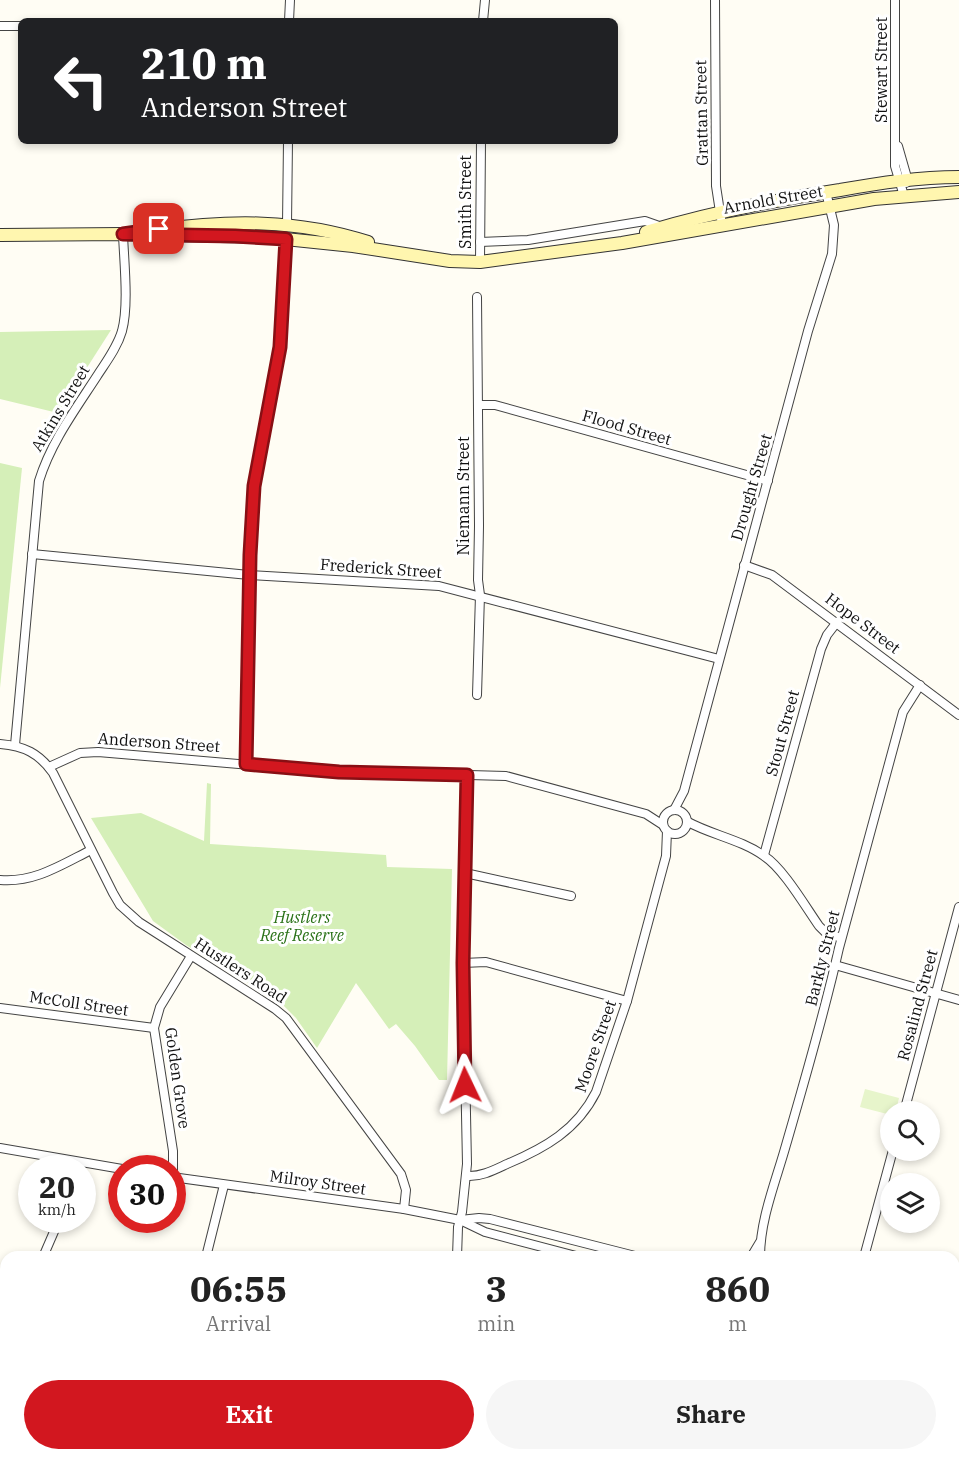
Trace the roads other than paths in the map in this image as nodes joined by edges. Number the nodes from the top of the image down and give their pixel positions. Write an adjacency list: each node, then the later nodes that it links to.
1 (290, 0): 5 (street)
2 (485, 0): 6 (street)
3 (715, 0): 17 (street, Grattan Street)
4 (895, 0): 12 (street, Stewart Street)
5 (289, 18)
6 (483, 18)
7 (0, 26): 8 (street)
8 (18, 26)
9 (288, 144): 18 (street)
10 (481, 144): 24 (street, Smith Street)
11 (959, 177): 12 (main road, Arnold Street)
12 (902, 180): 13 (main road, Arnold Street); 15 (street, Stewart Street)
13 (826, 192): 16 (street, Drought Street); 17 (main road, Arnold Street)
14 (959, 192): 15 (main road, Arnold Street)
15 (904, 196): 16 (main road, Arnold Street)
16 (830, 206): 19 (main road, Arnold Street); 30 (street, Drought Street)
17 (720, 212): 19 (street, Grattan Street); 20 (main road, Arnold Street)
18 (287, 224): 21 (main road, Arnold Street); 23 (main road); 26 (main road, Arnold Street)
19 (722, 225): 25 (main road, Arnold Street)
20 (662, 227): 24 (street, Arnold Street); 25 (main road, Arnold Street)
21 (123, 234): 22 (main road, Arnold Street); 23 (main road, Arnold Street); 31 (street, Atkins Street)
22 (0, 235)
23 (286, 239): 26 (main road, Arnold Street); 33 (street)
24 (480, 242): 27 (street, Smith Street)
25 (593, 246): 27 (main road, Arnold Street)
26 (400, 252): 27 (main road, Arnold Street)
27 (480, 262)
28 (477, 297): 29 (street, Niemann Street)
29 (478, 405): 30 (street, Flood Street); 34 (street, Niemann Street)
30 (768, 481): 32 (street, Drought Street)
31 (32, 554): 33 (street, Frederick Street); 41 (street, Atkins Street)
32 (744, 565): 35 (street, Hope Street); 36 (street, Drought Street)
33 (249, 574): 34 (street, Frederick Street); 42 (street)
34 (480, 595): 36 (street, Frederick Street); 38 (street, Niemann Street)
35 (837, 622): 37 (street, Hope Street); 53 (street, Stout Street)
36 (719, 659): 45 (street, Drought Street)
37 (920, 685): 39 (street, Hope Street); 59 (street, Barkly Street)
38 (477, 695)
39 (959, 715)
40 (0, 744): 41 (street)
41 (15, 745): 43 (street)
42 (246, 764): 43 (street, Anderson Street); 44 (street, Anderson Street)
43 (49, 767): 52 (street, Hustlers Road)
44 (467, 775): 47 (street, Anderson Street); 55 (street)
45 (684, 791): 46 (street, Drought Street); 48 (street, Drought Street)
46 (670, 812): 47 (street, Anderson Street); 48 (street); 49 (street, Drought Street)
47 (646, 814): 49 (street, Anderson Street)
48 (686, 818): 50 (street, Moore Street); 51 (street)
49 (665, 828): 50 (street, Anderson Street); 54 (street, Moore Street)
50 (681, 832): 51 (street, Anderson Street); 54 (street, Moore Street)
51 (706, 832): 53 (street)
52 (91, 850): 56 (street); 60 (street, Hustlers Road)
53 (764, 855): 59 (street)
54 (666, 856): 65 (street, Moore Street)
55 (465, 873): 57 (street); 61 (street)
56 (0, 880)
57 (571, 896)
58 (959, 907): 63 (street, Rosalind Street)
59 (841, 939): 62 (street, Barkly Street)
60 (191, 956): 67 (street, Golden Grove); 76 (street, Hustlers Road)
61 (463, 963): 65 (street); 73 (street)
62 (835, 965): 63 (street); 79 (street, Barkly Street)
63 (936, 993): 64 (street); 68 (street, Rosalind Street)
64 (959, 1000)
65 (627, 1001): 73 (street, Moore Street)
66 (0, 1008): 67 (street, McColl Street)
67 (154, 1028): 71 (street, Golden Grove)
68 (907, 1101)
69 (0, 1148): 70 (street)
70 (31, 1155)
71 (173, 1155)
72 (890, 1161): 87 (street)
73 (467, 1176): 77 (street)
74 (186, 1180): 75 (street, Milroy Street)
75 (225, 1185): 76 (street, Milroy Street); 81 (street)
76 (404, 1209): 77 (street, Milroy Street)
77 (460, 1220): 82 (street); 83 (street); 84 (street)
78 (53, 1233): 80 (street)
79 (760, 1242): 85 (street, Barkly Street); 86 (street, Barkly Street)
80 (46, 1251)
81 (208, 1251)
82 (457, 1251)
83 (557, 1251)
84 (615, 1251)
85 (754, 1251)
86 (760, 1251)
87 (866, 1251)

